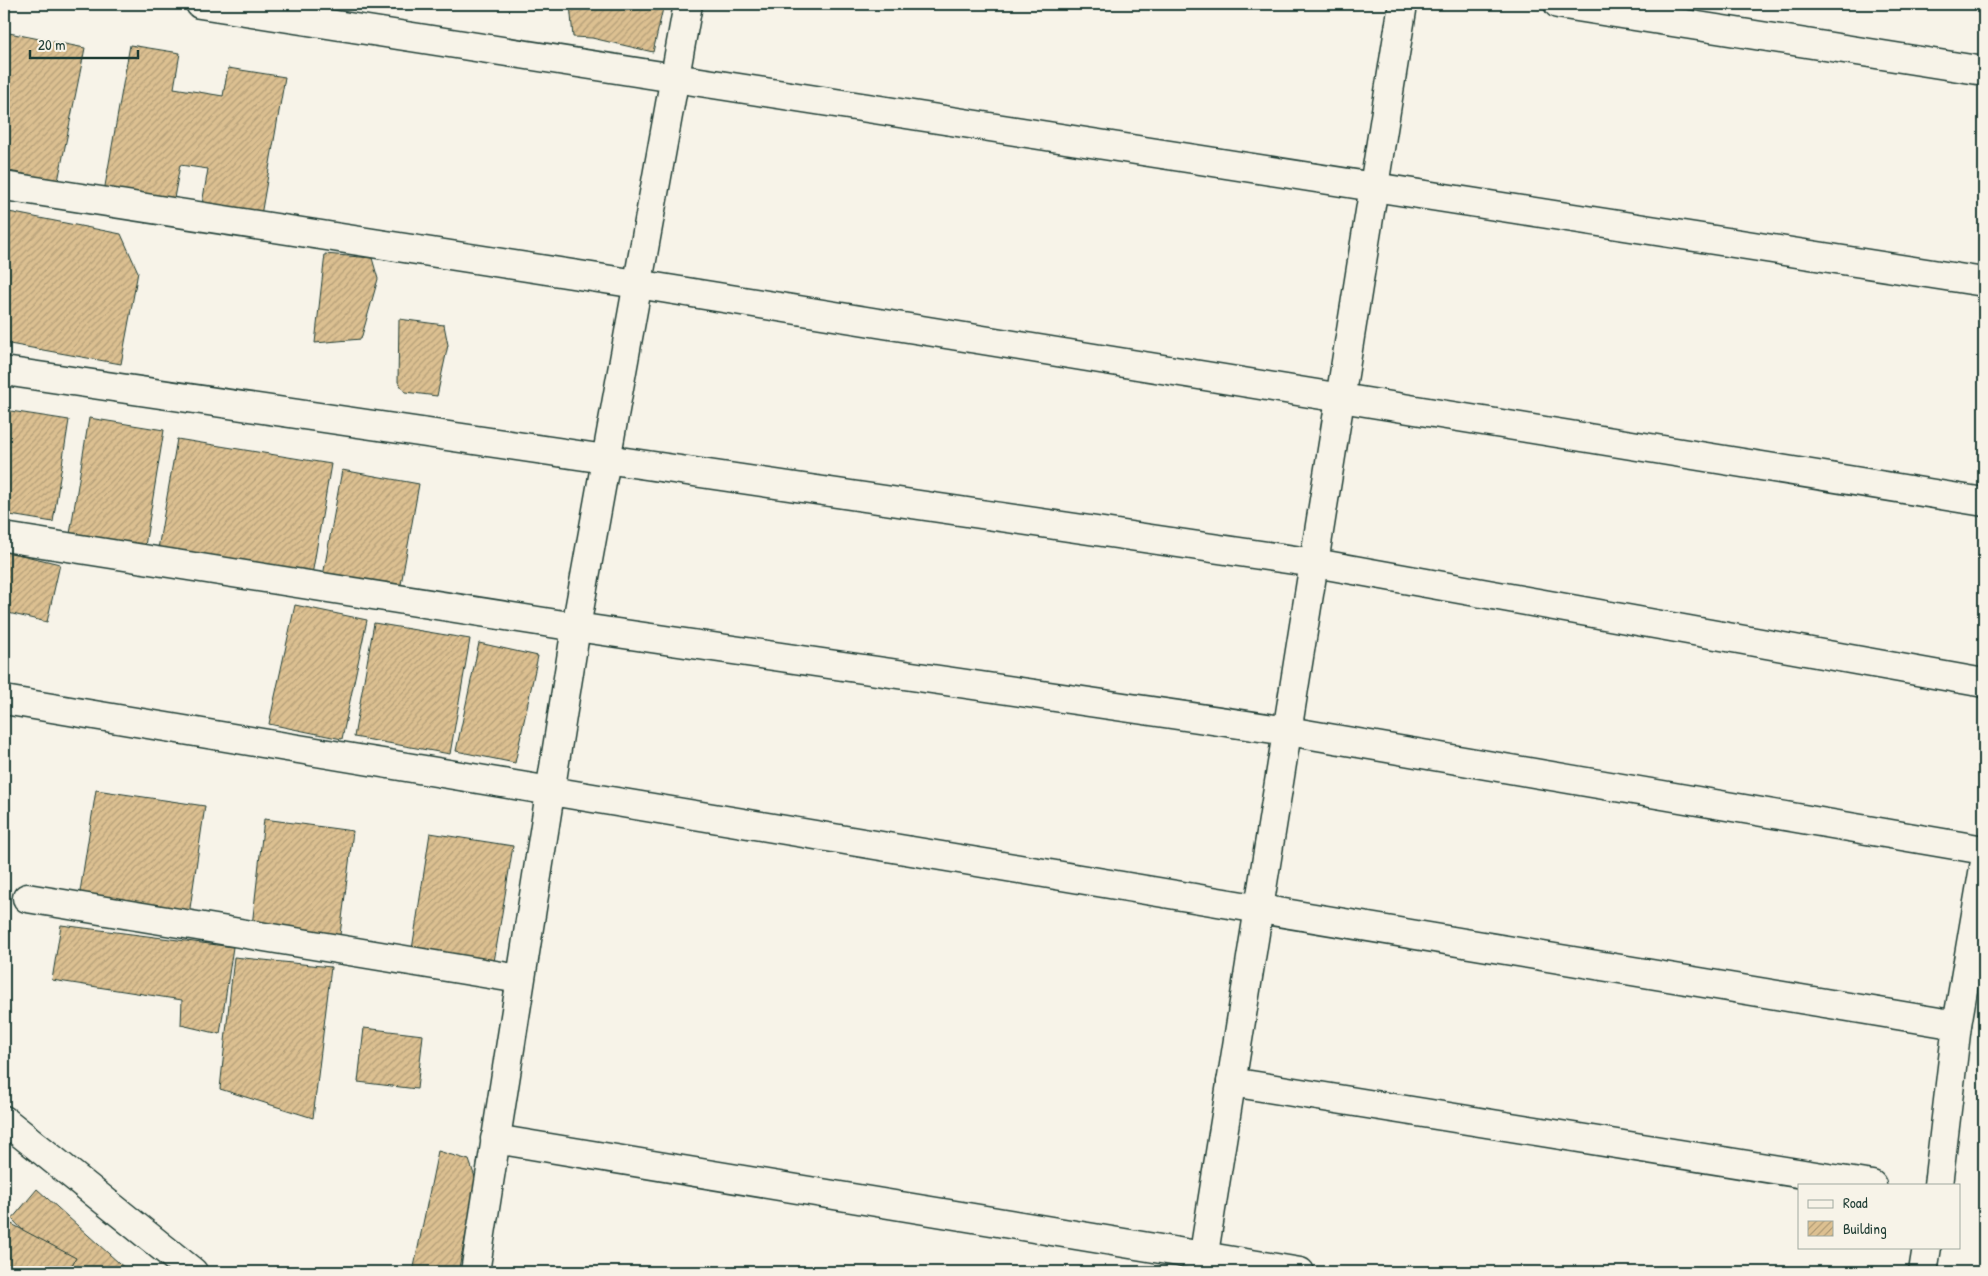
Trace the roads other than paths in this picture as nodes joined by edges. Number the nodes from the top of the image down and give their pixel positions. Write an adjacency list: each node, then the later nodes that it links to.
1 (200, 4): 6 (street)
2 (688, 4): 6 (street)
3 (1403, 4): 8 (street)
4 (1558, 4): 5 (street)
5 (1984, 71)
6 (674, 78): 8 (street); 10 (street)
7 (4, 186): 10 (street)
8 (1374, 187): 9 (street); 12 (street)
9 (1984, 282)
10 (637, 284): 12 (street); 13 (street)
11 (4, 372): 13 (street)
12 (1341, 398): 14 (street); 16 (street)
13 (606, 459): 16 (street); 17 (street)
14 (1984, 502)
15 (4, 537): 17 (street)
16 (1315, 563): 18 (street); 20 (street)
17 (576, 627): 20 (street); 21 (street)
18 (1984, 683)
19 (4, 700): 21 (street)
20 (1288, 731): 22 (street); 25 (street)
21 (550, 791): 25 (street); 26 (street)
22 (1984, 850)
23 (1984, 866): 27 (street)
24 (27, 898): 26 (street)
25 (1259, 909): 27 (street); 28 (street)
26 (520, 978): 30 (street)
27 (1957, 1025): 32 (street)
28 (1231, 1082): 31 (street); 34 (street)
29 (4, 1120): 35 (street)
30 (495, 1139): 34 (street); 36 (street)
31 (1866, 1184)
32 (1938, 1184)
33 (1927, 1248): 38 (street)
34 (1202, 1264): 37 (street)
35 (193, 1272)
36 (475, 1272)
37 (1300, 1272)
38 (1923, 1272)

